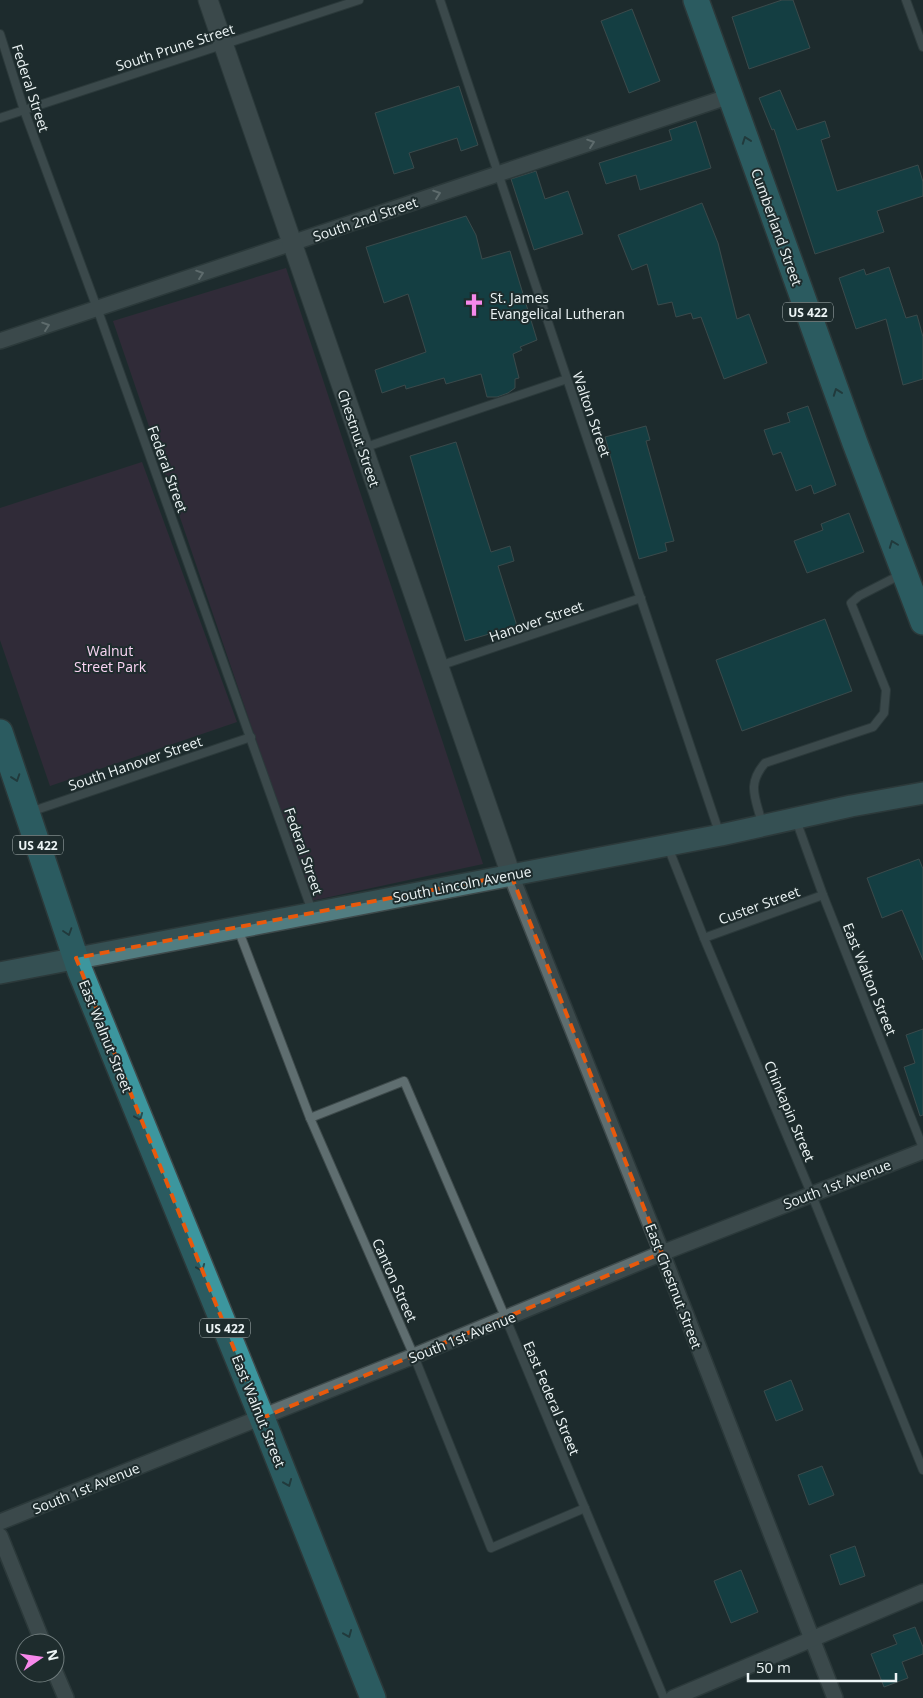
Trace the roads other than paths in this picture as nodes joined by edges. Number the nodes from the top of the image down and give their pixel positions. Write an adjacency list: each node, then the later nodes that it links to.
1 (208, 0): 7 (street, Chestnut Street)
2 (359, 0): 7 (lane, South Prune Street)
3 (440, 0): 12 (lane, Walton Street)
4 (696, 0): 9 (highway, Cumberland Street / US 422)
5 (906, 0): 8 (lane)
6 (0, 34): 10 (lane, Federal Street)
7 (222, 44): 10 (lane, South Prune Street); 13 (street, Chestnut Street)
8 (923, 47)
9 (730, 96): 12 (street, South 2nd Street, one-way to 9); 18 (highway, Cumberland Street / US 422, one-way to 9)
10 (24, 110): 11 (lane, South Prune Street); 14 (lane, Federal Street)
11 (0, 118)
12 (498, 174): 13 (street, South 2nd Street, one-way to 12); 16 (lane, Walton Street)
13 (291, 243): 14 (street, South 2nd Street, one-way to 13); 17 (street, Chestnut Street)
14 (97, 308): 15 (street, South 2nd Street, one-way to 14); 23 (lane, Federal Street)
15 (0, 341)
16 (567, 379): 17 (lane); 19 (lane, Walton Street)
17 (363, 448): 21 (street, Chestnut Street)
18 (904, 573): 20 (highway, Cumberland Street / US 422); 27 (lane)
19 (641, 598): 21 (lane, Hanover Street); 28 (lane, Walton Street)
20 (923, 622)
21 (439, 666): 30 (street, Chestnut Street)
22 (0, 732): 25 (highway, US 422, one-way to 25)
23 (251, 736): 25 (lane, South Hanover Street); 32 (lane, Federal Street)
24 (923, 793): 26 (main road, South Lincoln Avenue)
25 (28, 813): 35 (highway, US 422, one-way to 35)
26 (795, 819): 27 (main road, South Lincoln Avenue); 31 (lane, East Walton Street)
27 (762, 826): 28 (main road, South Lincoln Avenue)
28 (720, 835): 29 (main road, South Lincoln Avenue)
29 (668, 845): 30 (main road, South Lincoln Avenue); 34 (lane, Chinkapin Street)
30 (511, 875): 32 (main road, South Lincoln Avenue); 40 (street, East Chestnut Street)
31 (823, 895): 34 (lane, Custer Street); 38 (lane, East Walton Street)
32 (313, 913): 33 (main road, South Lincoln Avenue)
33 (238, 928): 35 (main road, South Lincoln Avenue); 37 (lane, Canton Street)
34 (704, 938): 39 (lane, Chinkapin Street)
35 (76, 958): 36 (main road, South Lincoln Avenue); 43 (highway, East Walnut Street / US 422, one-way to 43)
36 (0, 973)
37 (310, 1118): 41 (lane, East Federal Street); 42 (lane, Canton Street)
38 (923, 1150): 39 (street, South 1st Avenue)
39 (811, 1193): 40 (street, South 1st Avenue); 44 (lane, Chinkapin Street)
40 (662, 1253): 41 (street, South 1st Avenue); 50 (street, East Chestnut Street)
41 (506, 1319): 42 (street, South 1st Avenue); 45 (lane, East Federal Street)
42 (414, 1356): 43 (street, South 1st Avenue); 45 (lane, Canton Street)
43 (262, 1418): 46 (street, South 1st Avenue); 53 (highway, East Walnut Street / US 422, one-way to 53)
44 (923, 1470)
45 (585, 1508): 54 (lane, East Federal Street)
46 (0, 1522)
47 (0, 1536): 49 (street)
48 (923, 1592): 50 (street)
49 (39, 1633)
50 (812, 1639): 55 (street); 56 (street, East Chestnut Street)
51 (60, 1683): 52 (street)
52 (66, 1698)
53 (373, 1698)
54 (664, 1698)
55 (673, 1698)
56 (835, 1698)

